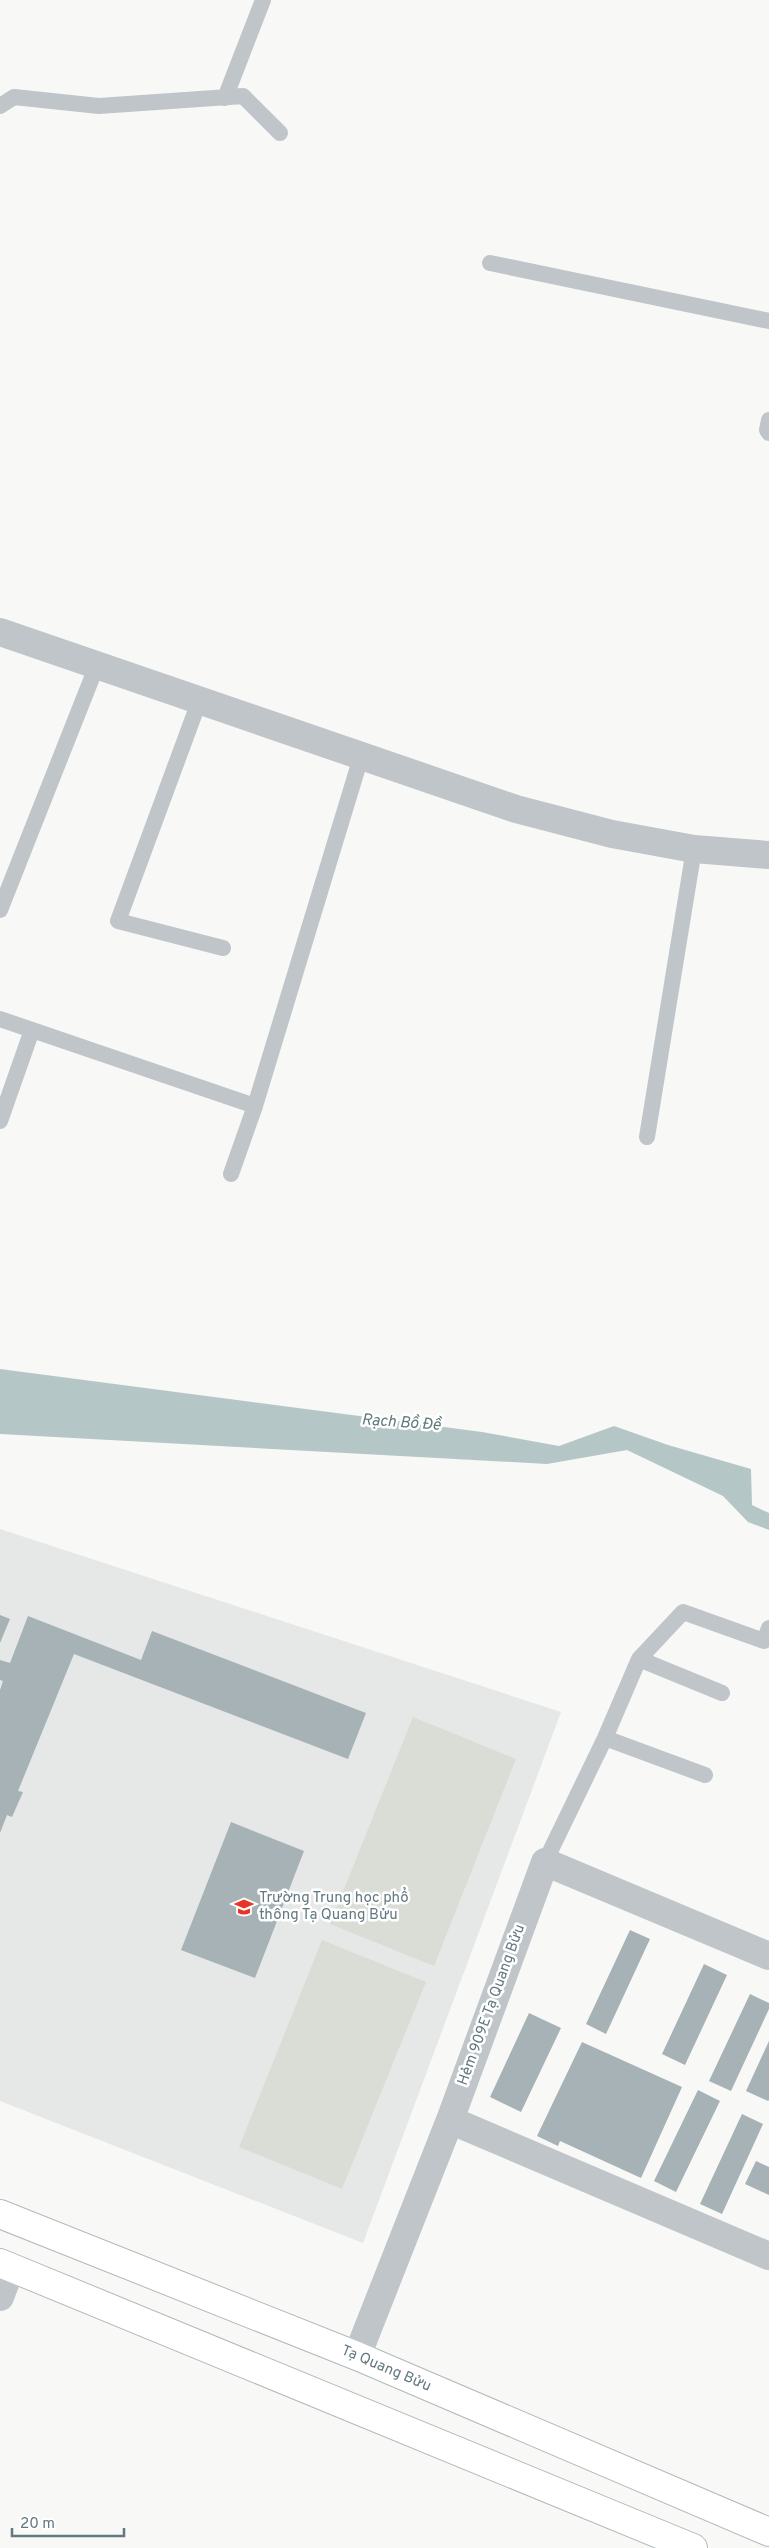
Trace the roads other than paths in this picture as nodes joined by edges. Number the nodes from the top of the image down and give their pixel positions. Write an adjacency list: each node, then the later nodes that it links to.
1 (263, 0): 2 (lane)
2 (226, 98): 3 (lane); 4 (lane)
3 (0, 106)
4 (280, 134)
5 (490, 263): 6 (lane)
6 (769, 321)
7 (769, 420): 8 (lane)
8 (769, 433)
9 (0, 632): 10 (street)
10 (97, 665): 11 (street); 15 (lane)
11 (200, 700): 12 (street); 16 (lane)
12 (361, 757): 13 (street); 19 (lane)
13 (694, 849): 14 (street); 21 (lane)
14 (769, 855)
15 (0, 910)
16 (223, 948)
17 (0, 1019): 18 (lane)
18 (32, 1030): 19 (lane); 20 (lane)
19 (255, 1106): 22 (lane)
20 (0, 1121)
21 (647, 1137)
22 (231, 1174)
23 (769, 1628): 24 (lane, Hẻm 909E Tạ Quang Bửu)
24 (639, 1659): 25 (lane); 26 (lane, Hẻm 909E Tạ Quang Bửu)
25 (722, 1693)
26 (605, 1738): 27 (lane); 28 (lane, Hẻm 909E Tạ Quang Bửu)
27 (705, 1775)
28 (545, 1862): 29 (street); 30 (street, Hẻm 909E Tạ Quang Bửu)
29 (769, 1956)
30 (450, 2120): 32 (street); 35 (street, Hẻm 909E Tạ Quang Bửu)
31 (0, 2214): 35 (main road, Tạ Quang Bửu)
32 (769, 2256)
33 (6, 2265): 34 (street); 37 (main road)
34 (0, 2297)
35 (357, 2356): 36 (main road, Tạ Quang Bửu)
36 (769, 2532)
37 (693, 2548)

